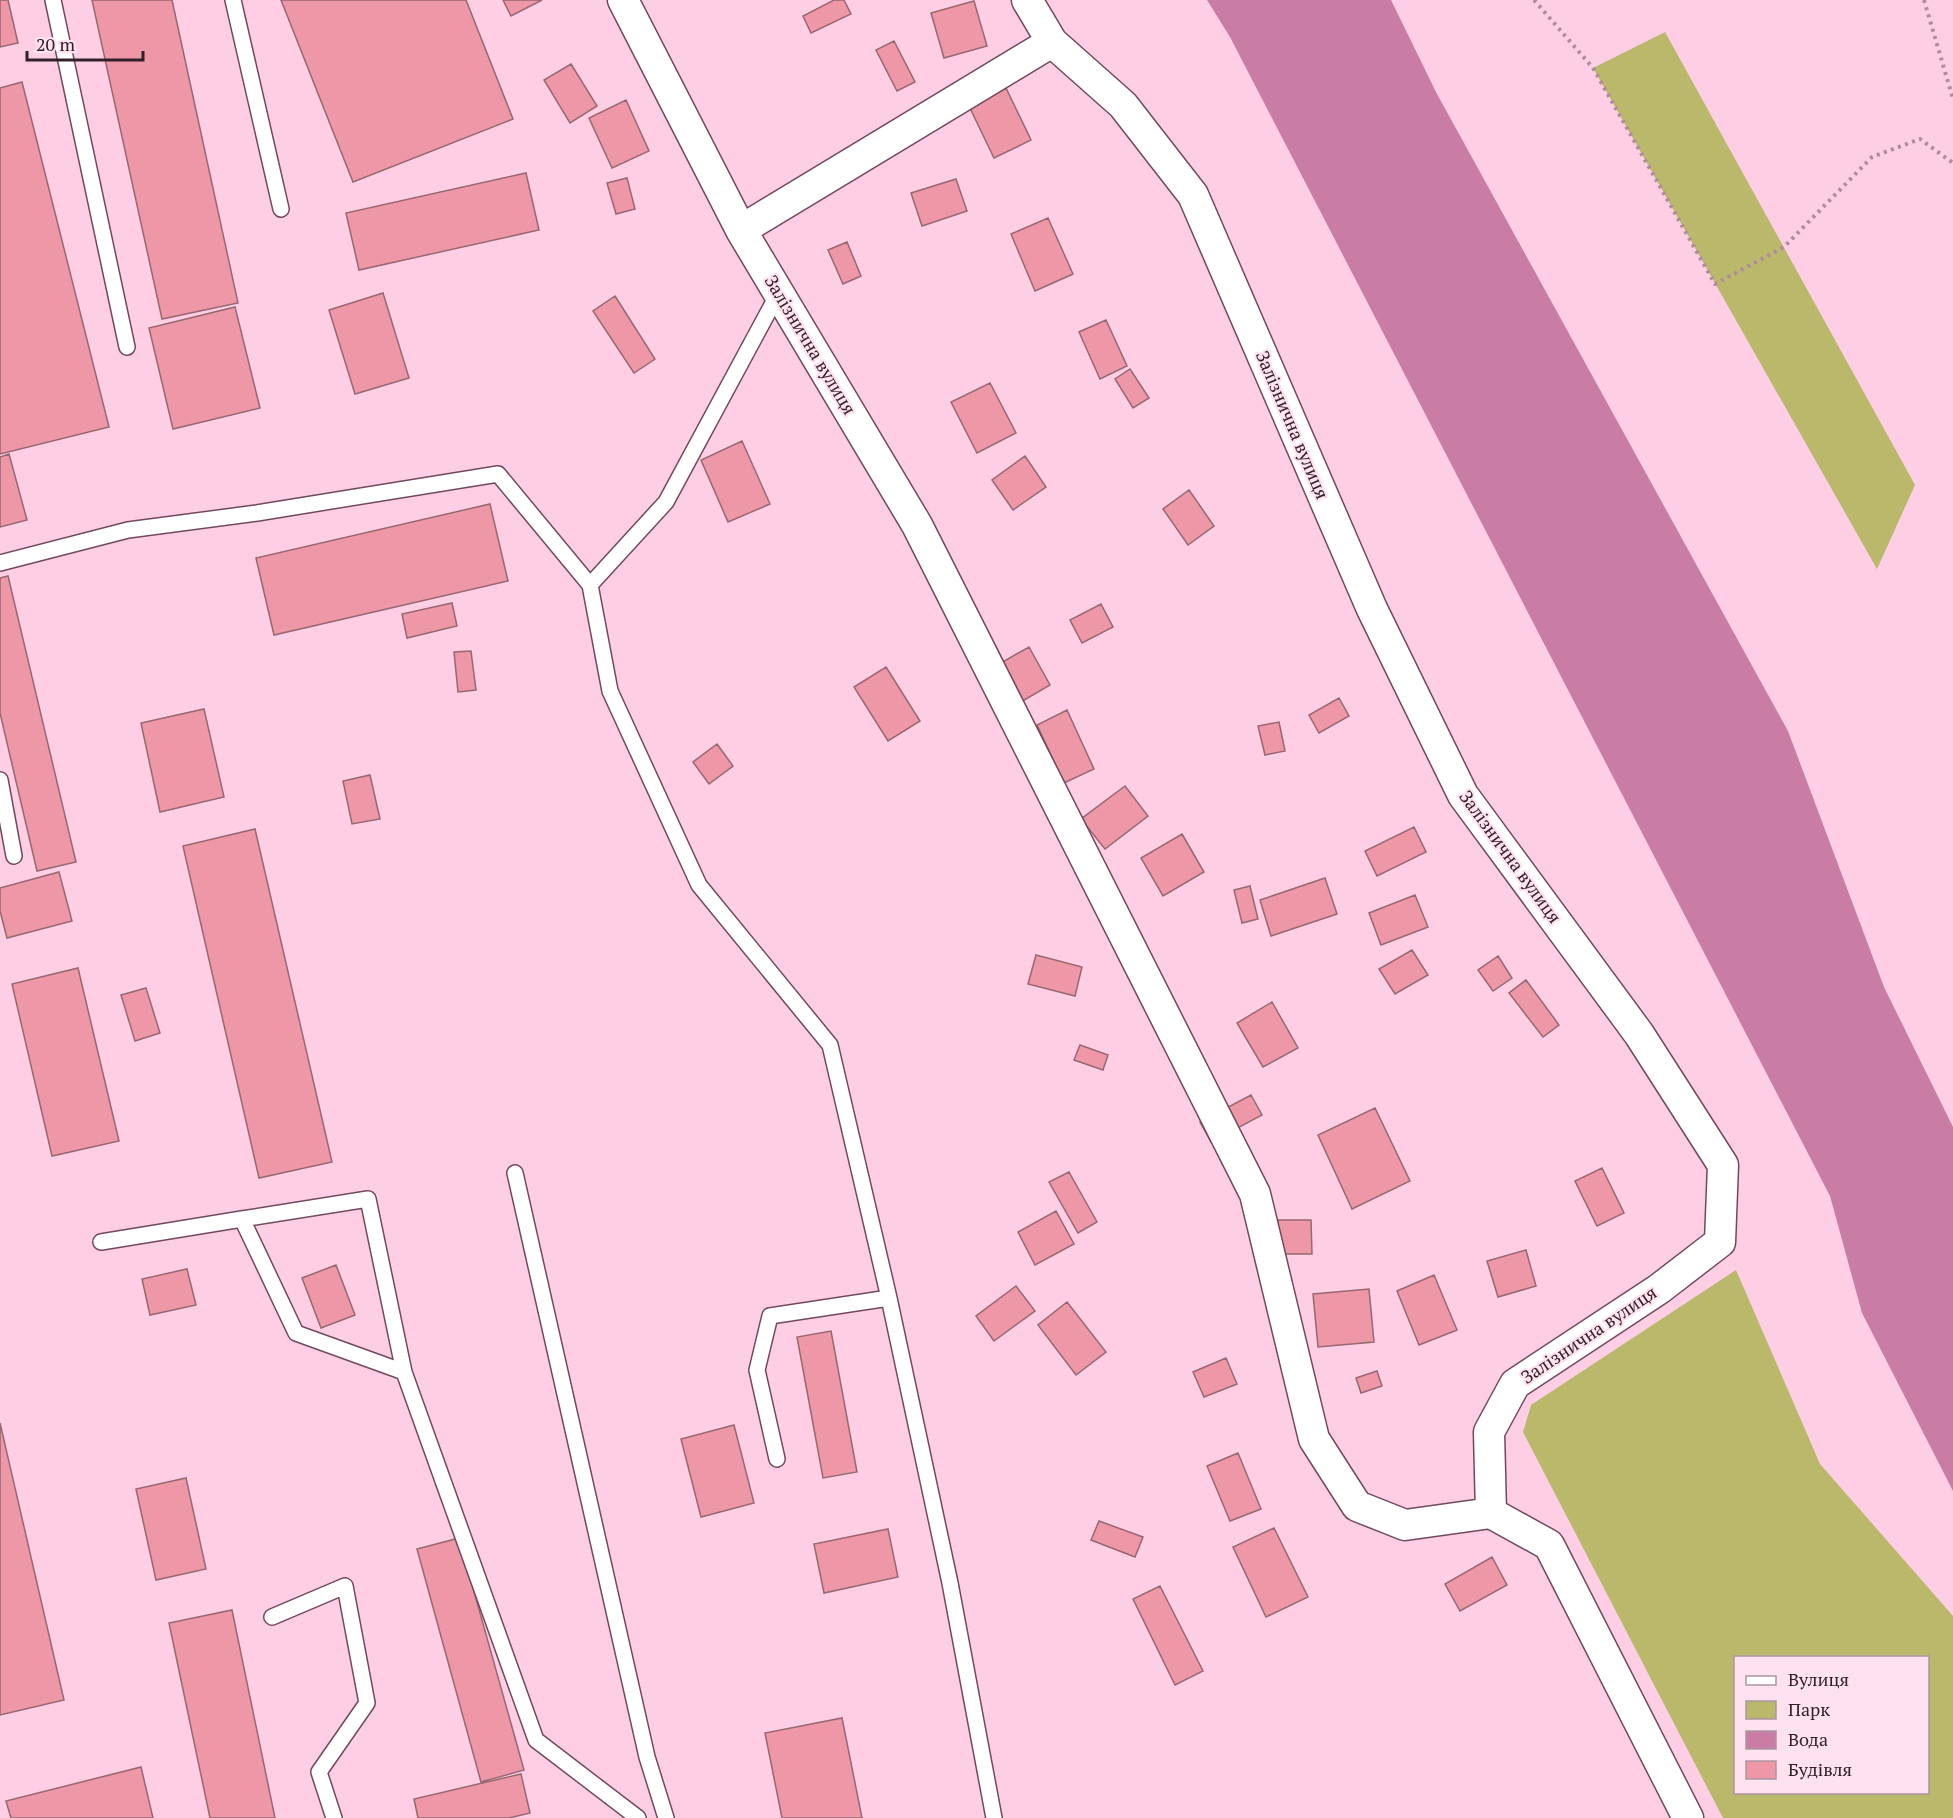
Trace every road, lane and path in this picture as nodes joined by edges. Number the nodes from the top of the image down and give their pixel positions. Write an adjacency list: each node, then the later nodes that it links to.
1 (53, 0): 13 (lane)
2 (233, 0): 10 (lane)
3 (623, 0): 11 (street, Залізнична вулиця)
4 (1027, 0): 7 (street, Залізнична вулиця)
5 (1534, 0): 9 (path)
6 (1924, 0): 8 (path)
7 (1052, 42): 11 (street); 24 (street, Залізнична вулиця)
8 (1953, 99)
9 (1953, 163)
10 (281, 209)
11 (741, 230): 12 (street, Залізнична вулиця)
12 (779, 292): 15 (lane); 24 (street, Залізнична вулиця)
13 (127, 347)
14 (0, 563): 15 (lane)
15 (591, 585): 21 (lane)
16 (0, 780): 17 (lane)
17 (14, 856)
18 (515, 1173): 28 (lane)
19 (242, 1219): 20 (lane); 22 (lane); 22 (lane)
20 (101, 1242)
21 (889, 1298): 23 (lane); 29 (lane)
22 (404, 1372): 27 (lane)
23 (777, 1460)
24 (1491, 1513): 30 (street)
25 (272, 1617): 26 (lane)
26 (334, 1818)
27 (638, 1818)
28 (666, 1818)
29 (994, 1818)
30 (1688, 1818)

